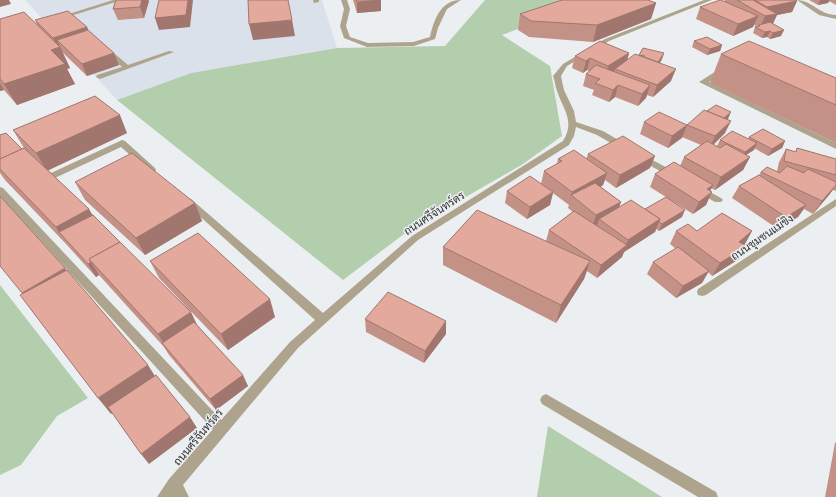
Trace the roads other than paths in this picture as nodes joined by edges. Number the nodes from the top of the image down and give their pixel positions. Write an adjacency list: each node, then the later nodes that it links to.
1 (119, 0): 6 (street)
2 (344, 0): 3 (street)
3 (458, 0)
4 (709, 0): 15 (street, ถนนศรีจันทร์ดร)
5 (800, 0): 7 (street)
6 (70, 15): 8 (street); 9 (street)
7 (836, 17)
8 (75, 20)
9 (49, 21)
10 (104, 46): 13 (street)
11 (170, 52): 13 (street)
12 (731, 66): 16 (street)
13 (126, 67): 14 (street)
14 (100, 77)
15 (572, 123): 21 (street); 24 (street, ถนนศรีจันทร์ดร)
16 (836, 146)
17 (158, 174): 18 (street)
18 (52, 176)
19 (0, 190): 26 (street)
20 (181, 195): 24 (street)
21 (718, 200)
22 (836, 202): 23 (street, ถนนชุมชนแม่ขิง)
23 (702, 292)
24 (323, 320): 26 (street, ถนนศรีจันทร์ดร)
25 (546, 400): 30 (street)
26 (221, 430): 27 (street, ถนนศรีจันทร์ดร)
27 (174, 484): 28 (street, ถนนศรีจันทร์ดร); 29 (street)
28 (164, 497)
29 (182, 497)
30 (711, 497)

